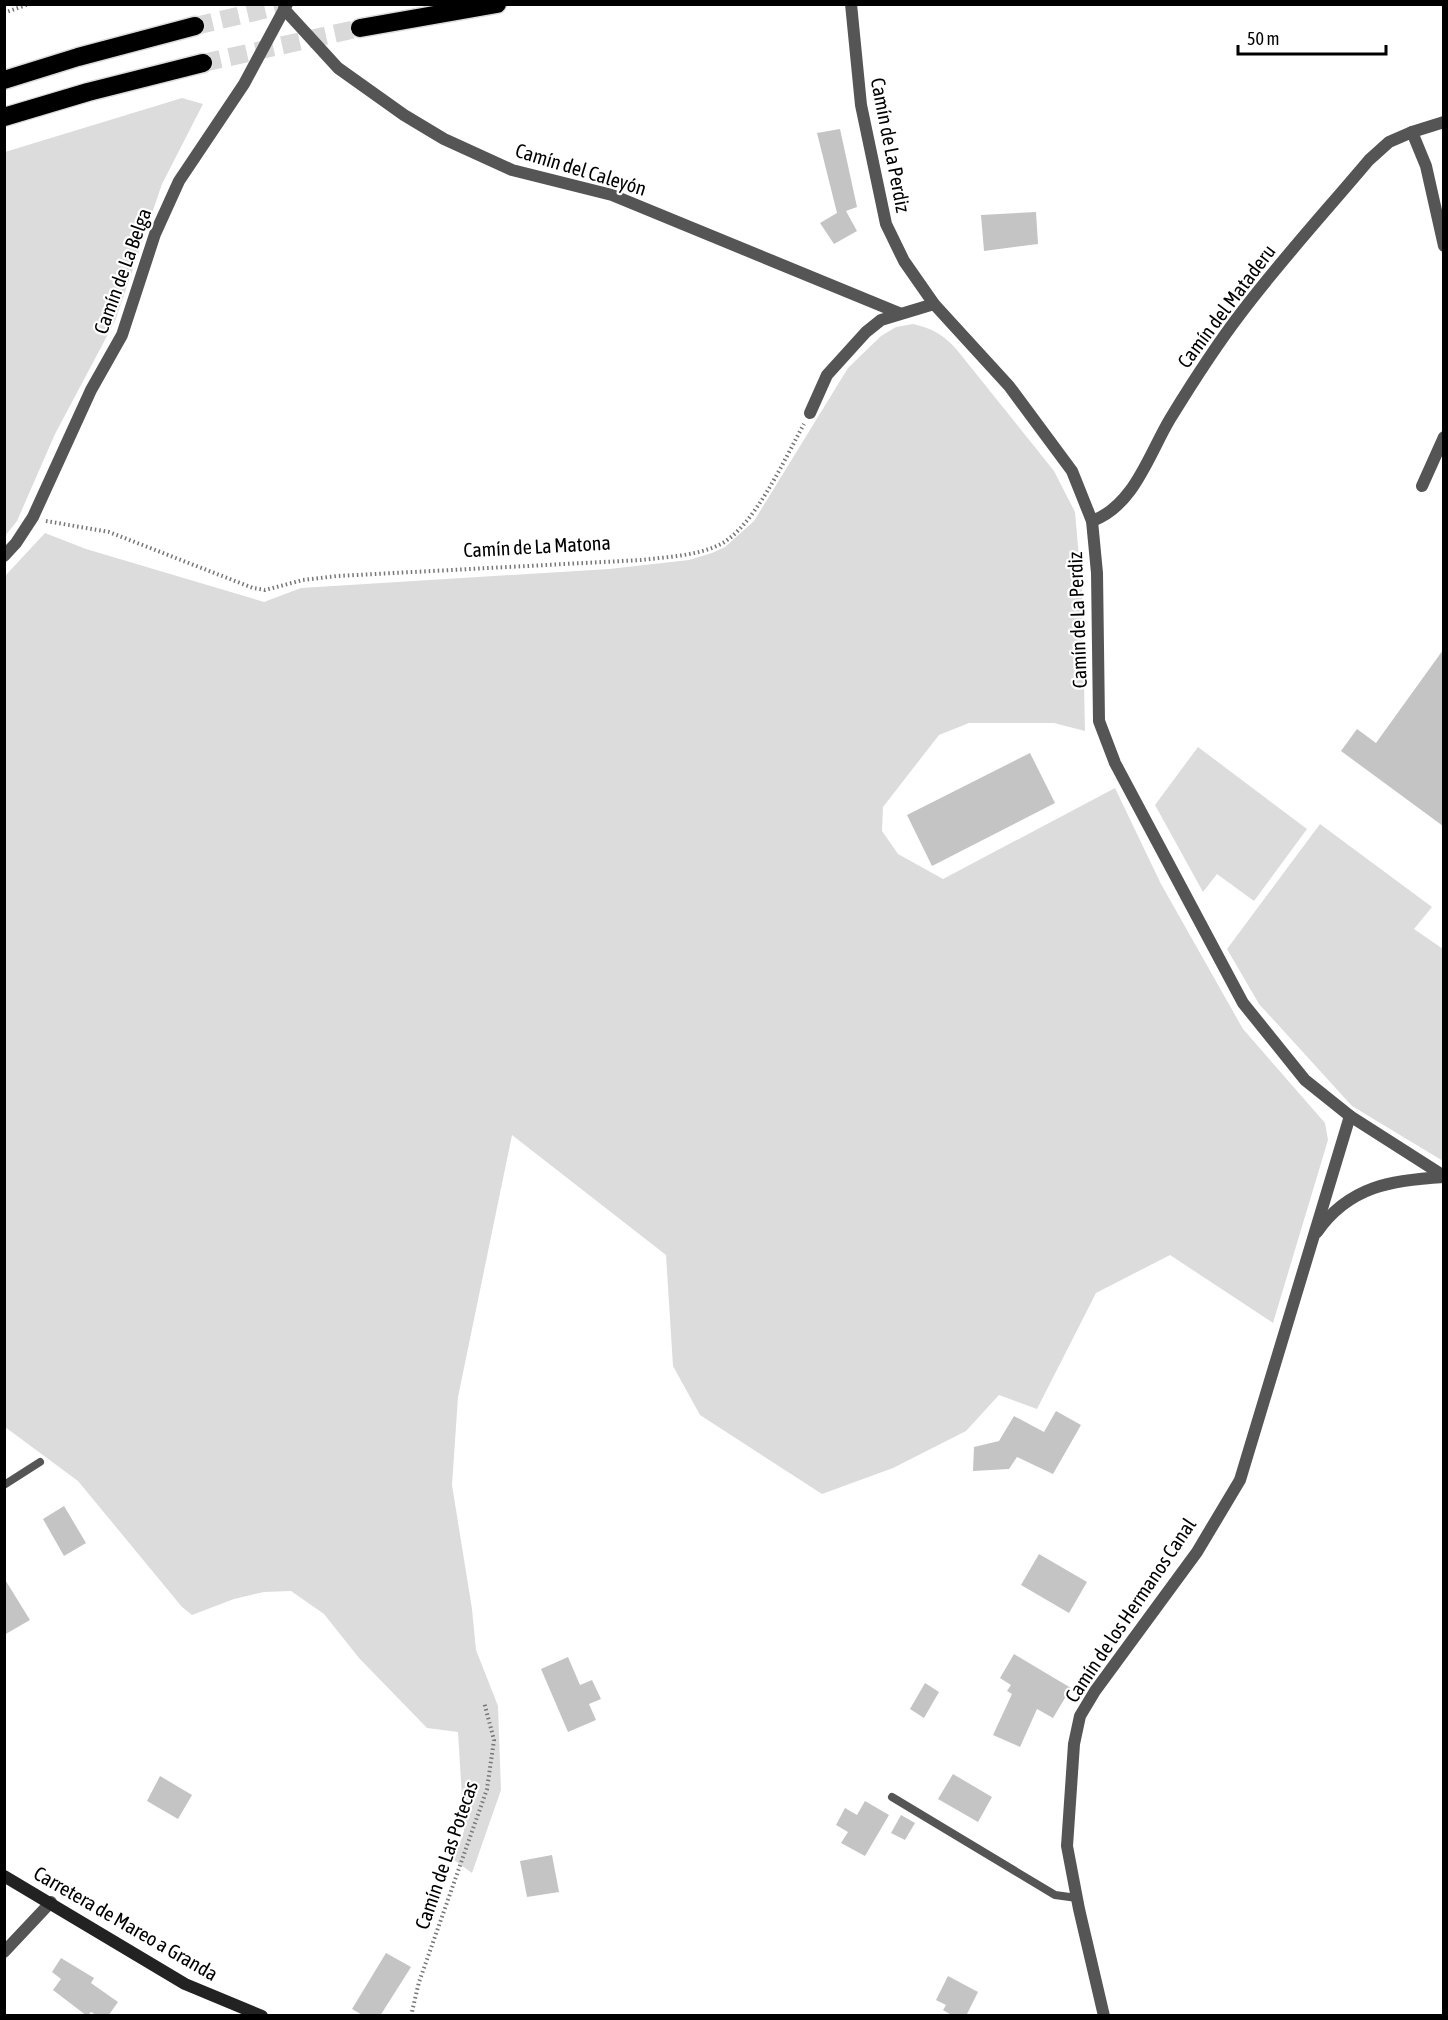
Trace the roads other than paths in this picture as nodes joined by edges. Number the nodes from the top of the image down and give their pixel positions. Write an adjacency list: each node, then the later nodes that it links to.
1 (497, 4): 5 (highway)
2 (851, 4): 12 (street, Camín de La Perdiz)
3 (285, 7): 13 (street, Camín del Caleyón); 18 (street, Camín de La Belga)
4 (195, 26): 7 (highway)
5 (360, 28)
6 (203, 63): 8 (highway)
7 (4, 80)
8 (4, 117)
9 (1443, 122): 10 (street, Camín del Mataderu)
10 (1412, 132): 11 (street); 17 (street, Camín del Mataderu)
11 (1443, 246)
12 (934, 304): 13 (street); 17 (street, Camín de La Perdiz)
13 (899, 313): 14 (street)
14 (810, 413)
15 (1443, 437): 16 (street)
16 (1422, 486)
17 (1092, 521): 19 (street, Camín de La Perdiz)
18 (4, 556)
19 (1350, 1116): 20 (street, Camín de La Perdiz); 21 (street, Camín de los Hermanos Canal)
20 (1443, 1177): 21 (street, Camín de los Hermanos Canal)
21 (1312, 1240): 26 (street, Camín de los Hermanos Canal)
22 (40, 1461): 23 (lane)
23 (4, 1485)
24 (892, 1797): 26 (lane)
25 (4, 1876): 27 (street, Carretera de Mareo a Granda)
26 (1077, 1898): 30 (street, Camín de los Hermanos Canal)
27 (51, 1902): 28 (street); 29 (street, Carretera de Mareo a Granda)
28 (4, 1952)
29 (262, 2016)
30 (1104, 2016)

